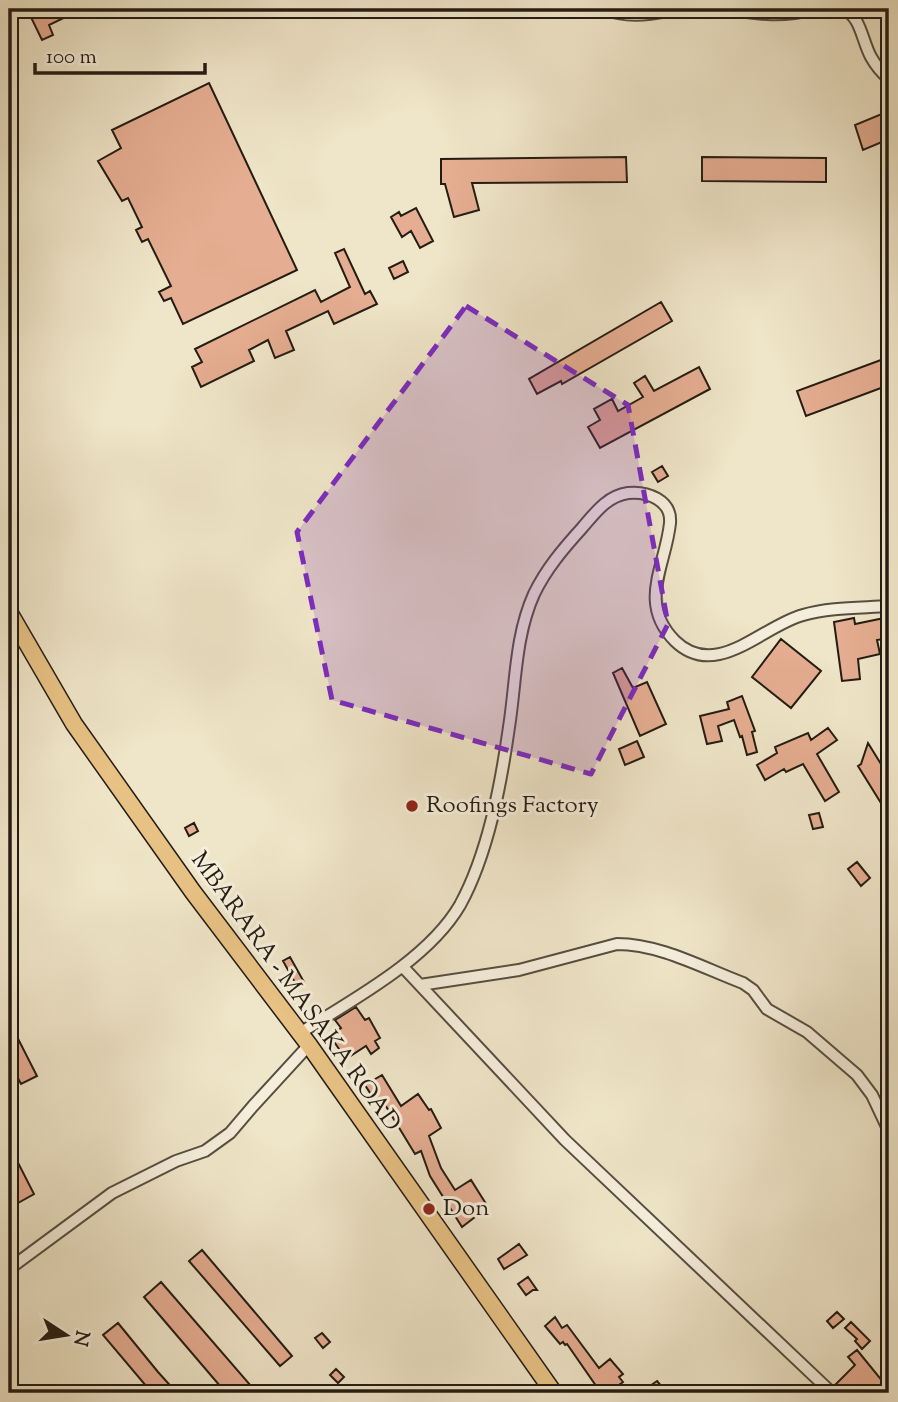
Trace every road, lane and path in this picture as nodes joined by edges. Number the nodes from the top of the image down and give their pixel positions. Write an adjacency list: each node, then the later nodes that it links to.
1 (602, 9): 2 (street)
2 (680, 9)
3 (724, 9): 4 (street)
4 (814, 9)
5 (843, 9): 6 (street)
6 (889, 79)
7 (889, 606): 9 (street)
8 (9, 612): 11 (highway, MBARARA - MASAKA ROAD)
9 (403, 967): 10 (street); 11 (street)
10 (420, 985): 12 (street); 17 (street)
11 (304, 1039): 13 (street); 16 (highway, MBARARA - MASAKA ROAD)
12 (889, 1131)
13 (9, 1269)
14 (9, 1387): 15 (street)
15 (14, 1393)
16 (554, 1393)
17 (832, 1393)

